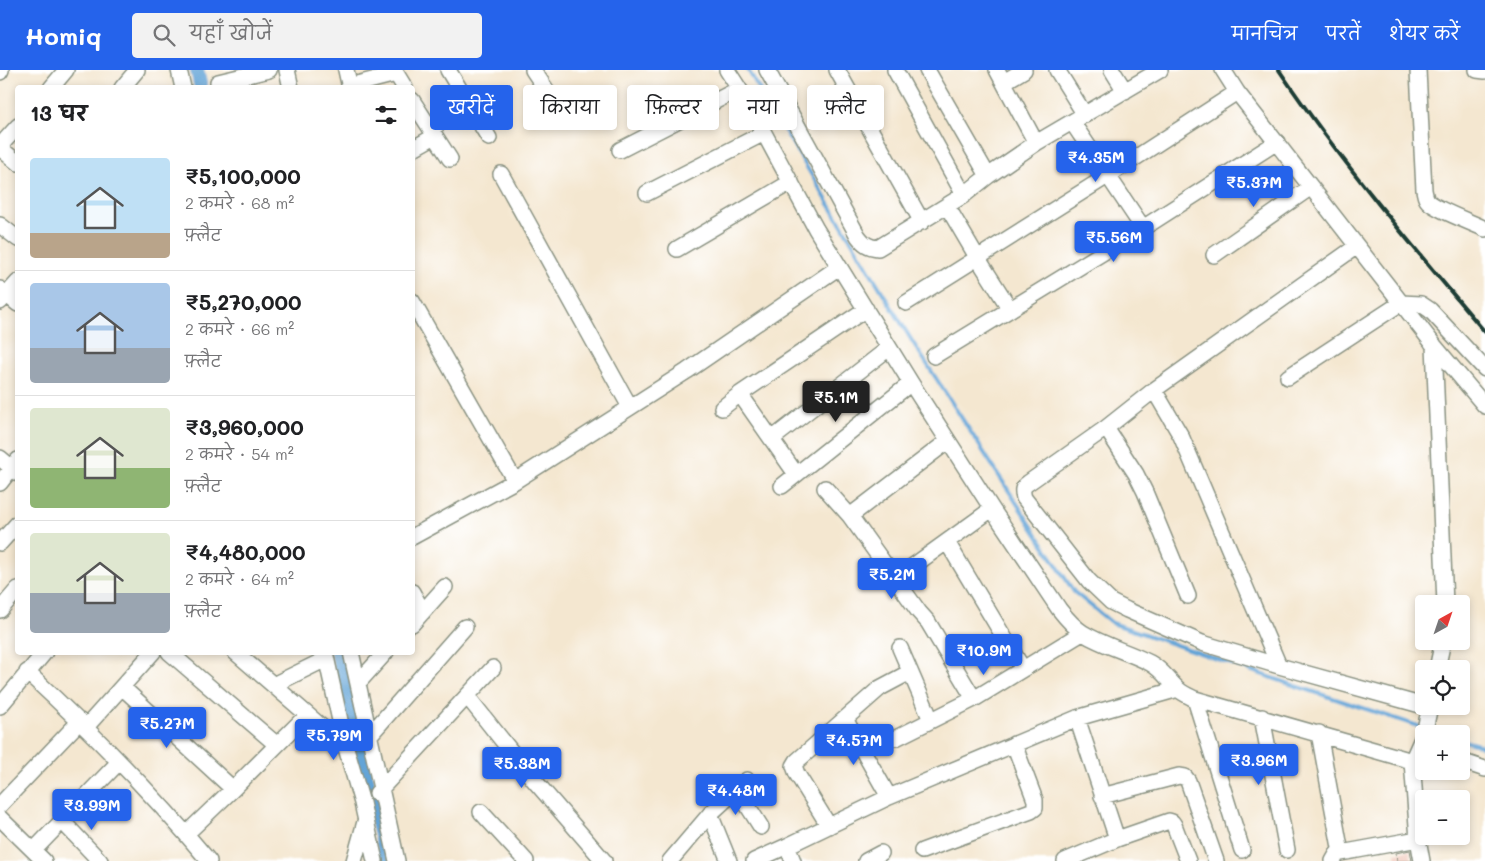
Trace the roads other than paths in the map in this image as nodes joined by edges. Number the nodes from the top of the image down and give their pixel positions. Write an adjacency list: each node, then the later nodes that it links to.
1 (66, 70): 25 (street)
2 (137, 70): 26 (street)
3 (179, 70): 27 (street)
4 (269, 70): 24 (street)
5 (287, 70): 28 (street)
6 (346, 70): 29 (street)
7 (534, 70): 33 (street)
8 (728, 70): 34 (street)
9 (767, 70): 62 (street)
10 (837, 70): 62 (street)
11 (896, 70): 60 (street)
12 (927, 70): 56 (street)
13 (1024, 70): 23 (street)
14 (1058, 70): 39 (street)
15 (1112, 70): 35 (street)
16 (1160, 70): 35 (street)
17 (1223, 70): 36 (street)
18 (1418, 70): 65 (street)
19 (1478, 70): 21 (street)
20 (450, 71): 32 (street)
21 (1485, 71)
22 (395, 72): 30 (street); 31 (street)
23 (1000, 76): 48 (street)
24 (218, 80)
25 (54, 85)
26 (124, 85)
27 (182, 85)
28 (290, 85)
29 (350, 85)
30 (356, 85)
31 (403, 85)
32 (458, 85)
33 (543, 85)
34 (737, 85)
35 (1125, 91): 39 (street)
36 (1237, 92): 47 (street); 55 (street)
37 (729, 94): 51 (street)
38 (415, 105): 44 (street)
39 (1079, 119): 48 (street); 55 (street)
40 (15, 130): 49 (street)
41 (435, 130): 44 (street)
42 (484, 130): 46 (street)
43 (762, 130): 45 (street)
44 (433, 132): 50 (street); 52 (street)
45 (764, 133): 57 (street); 59 (street)
46 (489, 138)
47 (1277, 142): 58 (street); 64 (street)
48 (1036, 143): 56 (street)
49 (0, 147): 53 (street)
50 (415, 147)
51 (620, 150)
52 (450, 159)
53 (15, 160)
54 (501, 174): 88 (street)
55 (1109, 175): 64 (street); 70 (street)
56 (988, 176): 60 (street)
57 (790, 182): 68 (street); 71 (street)
58 (1311, 187): 67 (street); 69 (street)
59 (647, 193)
60 (964, 195): 61 (street)
61 (947, 206): 62 (street); 70 (street)
62 (922, 222)
63 (0, 224): 66 (street)
64 (1143, 228): 78 (street)
65 (1485, 229)
66 (15, 236)
67 (1357, 246): 75 (street); 85 (street)
68 (677, 249)
69 (1214, 255)
70 (977, 257): 74 (street); 78 (street)
71 (839, 267): 77 (street); 88 (street)
72 (15, 286): 73 (street)
73 (6, 297)
74 (906, 303)
75 (1401, 303): 79 (street); 82 (street); 83 (street)
76 (415, 306): 97 (street)
77 (866, 309): 80 (street); 86 (street)
78 (1010, 309): 81 (street)
79 (1430, 340): 87 (street); 110 (street)
80 (889, 348): 84 (street); 91 (street)
81 (934, 356)
82 (1485, 368)
83 (1288, 377)
84 (911, 383): 92 (street); 96 (street)
85 (1154, 390): 90 (street); 126 (street)
86 (740, 394): 89 (street); 91 (street)
87 (1485, 406)
88 (630, 407): 97 (street)
89 (722, 408)
90 (1106, 428): 111 (street); 126 (street)
91 (772, 439): 96 (street)
92 (948, 440): 101 (street); 102 (street)
93 (0, 458): 94 (street)
94 (15, 466)
95 (15, 468): 98 (street)
96 (796, 474): 99 (street)
97 (515, 481): 104 (street)
98 (0, 483)
99 (782, 486)
100 (825, 488): 102 (street)
101 (992, 509): 105 (street); 117 (street)
102 (850, 516): 107 (street)
103 (15, 526): 106 (street)
104 (415, 535)
105 (947, 542): 107 (street); 128 (street)
106 (0, 543)
107 (895, 578): 137 (street)
108 (445, 587): 114 (street)
109 (15, 592): 113 (street)
110 (1446, 595)
111 (1188, 596)
112 (415, 597): 114 (street)
113 (0, 610)
114 (423, 612): 115 (street)
115 (415, 621)
116 (465, 626): 148 (street)
117 (1082, 633): 128 (street); 134 (street)
118 (900, 648): 130 (street)
119 (42, 655): 129 (street)
120 (150, 655): 133 (street)
121 (172, 655): 151 (street)
122 (239, 655): 132 (street)
123 (352, 655): 131 (street)
124 (383, 655): 131 (street)
125 (326, 656): 132 (street); 152 (street)
126 (1279, 666): 145 (street)
127 (493, 668): 135 (street)
128 (1023, 669): 137 (street)
129 (28, 672): 138 (street); 144 (street)
130 (910, 672): 142 (street); 143 (street)
131 (358, 683): 148 (street)
132 (272, 685): 139 (street)
133 (122, 687): 144 (street); 156 (street)
134 (1178, 689): 136 (street); 141 (street)
135 (467, 696): 158 (street); 186 (street)
136 (1195, 698): 140 (street); 173 (street)
137 (974, 699): 143 (street)
138 (0, 706)
139 (307, 715): 151 (street); 152 (street)
140 (1262, 717): 147 (street); 174 (street)
141 (1077, 718): 150 (street); 157 (street)
142 (845, 719): 159 (street); 166 (street)
143 (931, 720): 149 (street)
144 (83, 724): 153 (street); 160 (street)
145 (1417, 725)
146 (1415, 728): 147 (street)
147 (1320, 733): 178 (street)
148 (369, 736): 158 (street)
149 (896, 738)
150 (1014, 744): 159 (street); 175 (street)
151 (277, 745): 156 (street)
152 (346, 748): 158 (street)
153 (118, 762): 164 (street); 168 (street)
154 (1470, 764): 155 (street)
155 (1485, 769)
156 (233, 789): 168 (street)
157 (1102, 796): 169 (street); 193 (street)
158 (371, 797): 165 (street); 184 (street)
159 (889, 797): 166 (street)
160 (0, 805)
161 (481, 812): 185 (street)
162 (710, 814): 167 (street); 179 (street); 187 (street)
163 (0, 818): 177 (street)
164 (62, 821): 177 (street); 180 (street)
165 (366, 821): 182 (street); 183 (street)
166 (829, 826): 172 (street)
167 (761, 827)
168 (186, 834): 181 (street)
169 (1117, 839): 191 (street); 192 (street)
170 (1415, 840): 178 (street)
171 (1419, 845): 194 (street)
172 (788, 846): 188 (street); 189 (street)
173 (1242, 850)
174 (1287, 850)
175 (922, 851)
176 (881, 853): 190 (street)
177 (39, 856)
178 (1337, 857)
179 (673, 860)
180 (100, 861)
181 (209, 861)
182 (354, 861)
183 (375, 861)
184 (396, 861)
185 (526, 861)
186 (604, 861)
187 (729, 861)
188 (754, 861)
189 (793, 861)
190 (866, 861)
191 (1065, 861)
192 (1188, 861)
193 (1216, 861)
194 (1422, 861)

